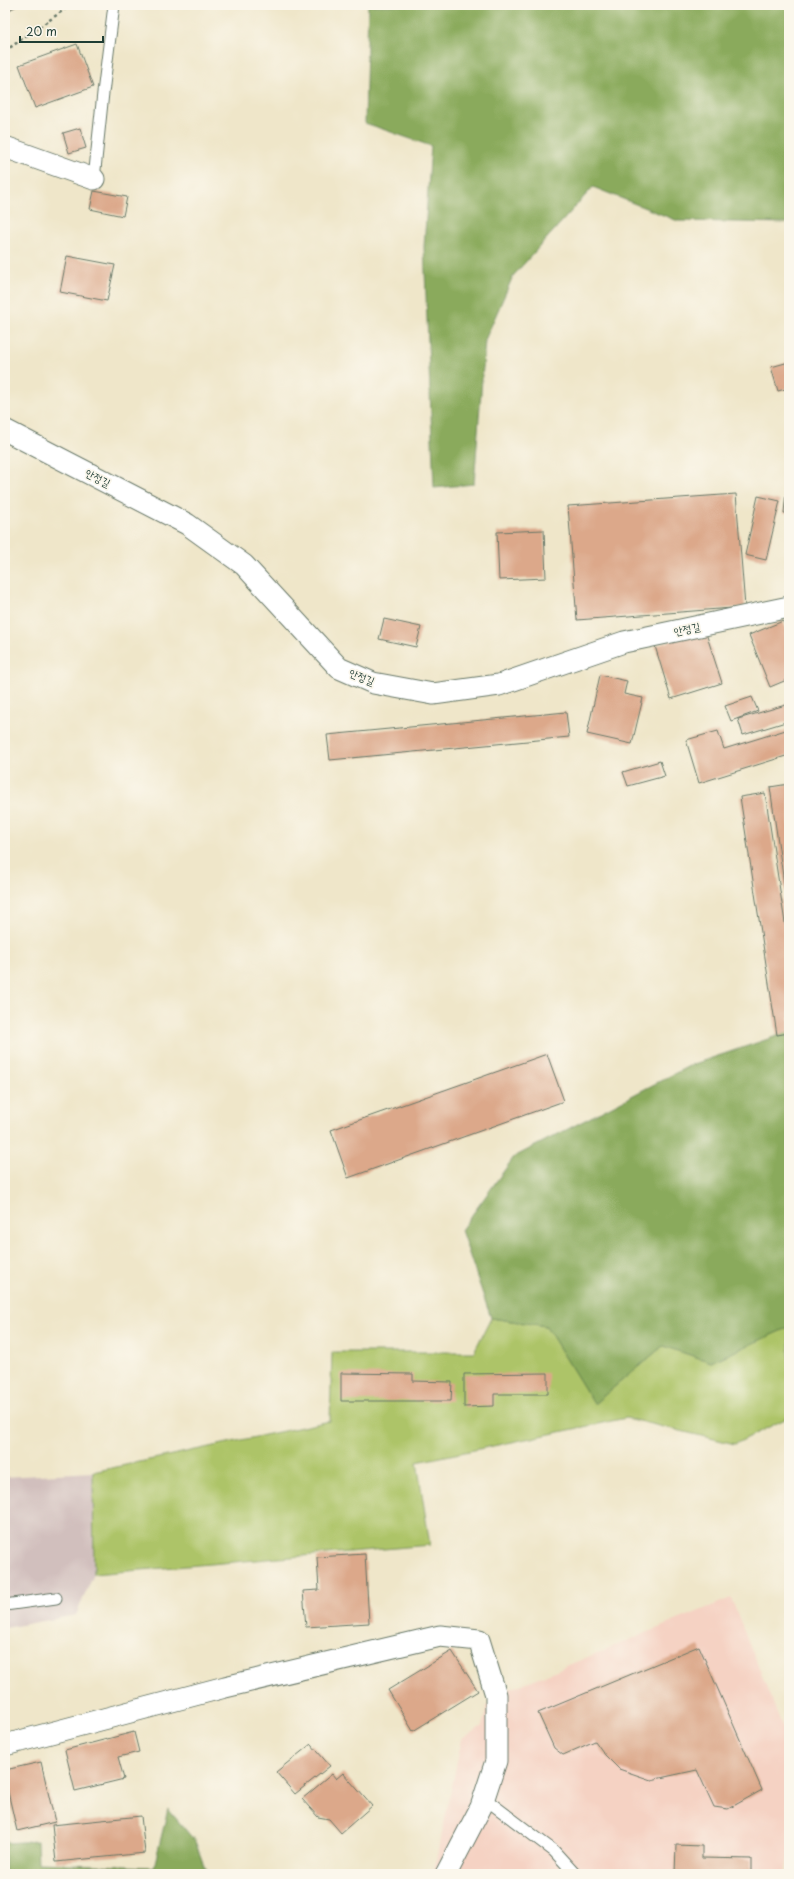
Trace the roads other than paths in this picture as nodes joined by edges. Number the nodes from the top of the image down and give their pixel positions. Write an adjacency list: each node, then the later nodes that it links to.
1 (114, 5): 3 (lane)
2 (5, 148): 3 (street)
3 (94, 179)
4 (5, 430): 5 (street, 안정길)
5 (789, 608)
6 (56, 1598): 7 (lane)
7 (5, 1605)
8 (5, 1745): 9 (street)
9 (484, 1798): 10 (street); 11 (lane)
10 (446, 1874)
11 (575, 1874)

